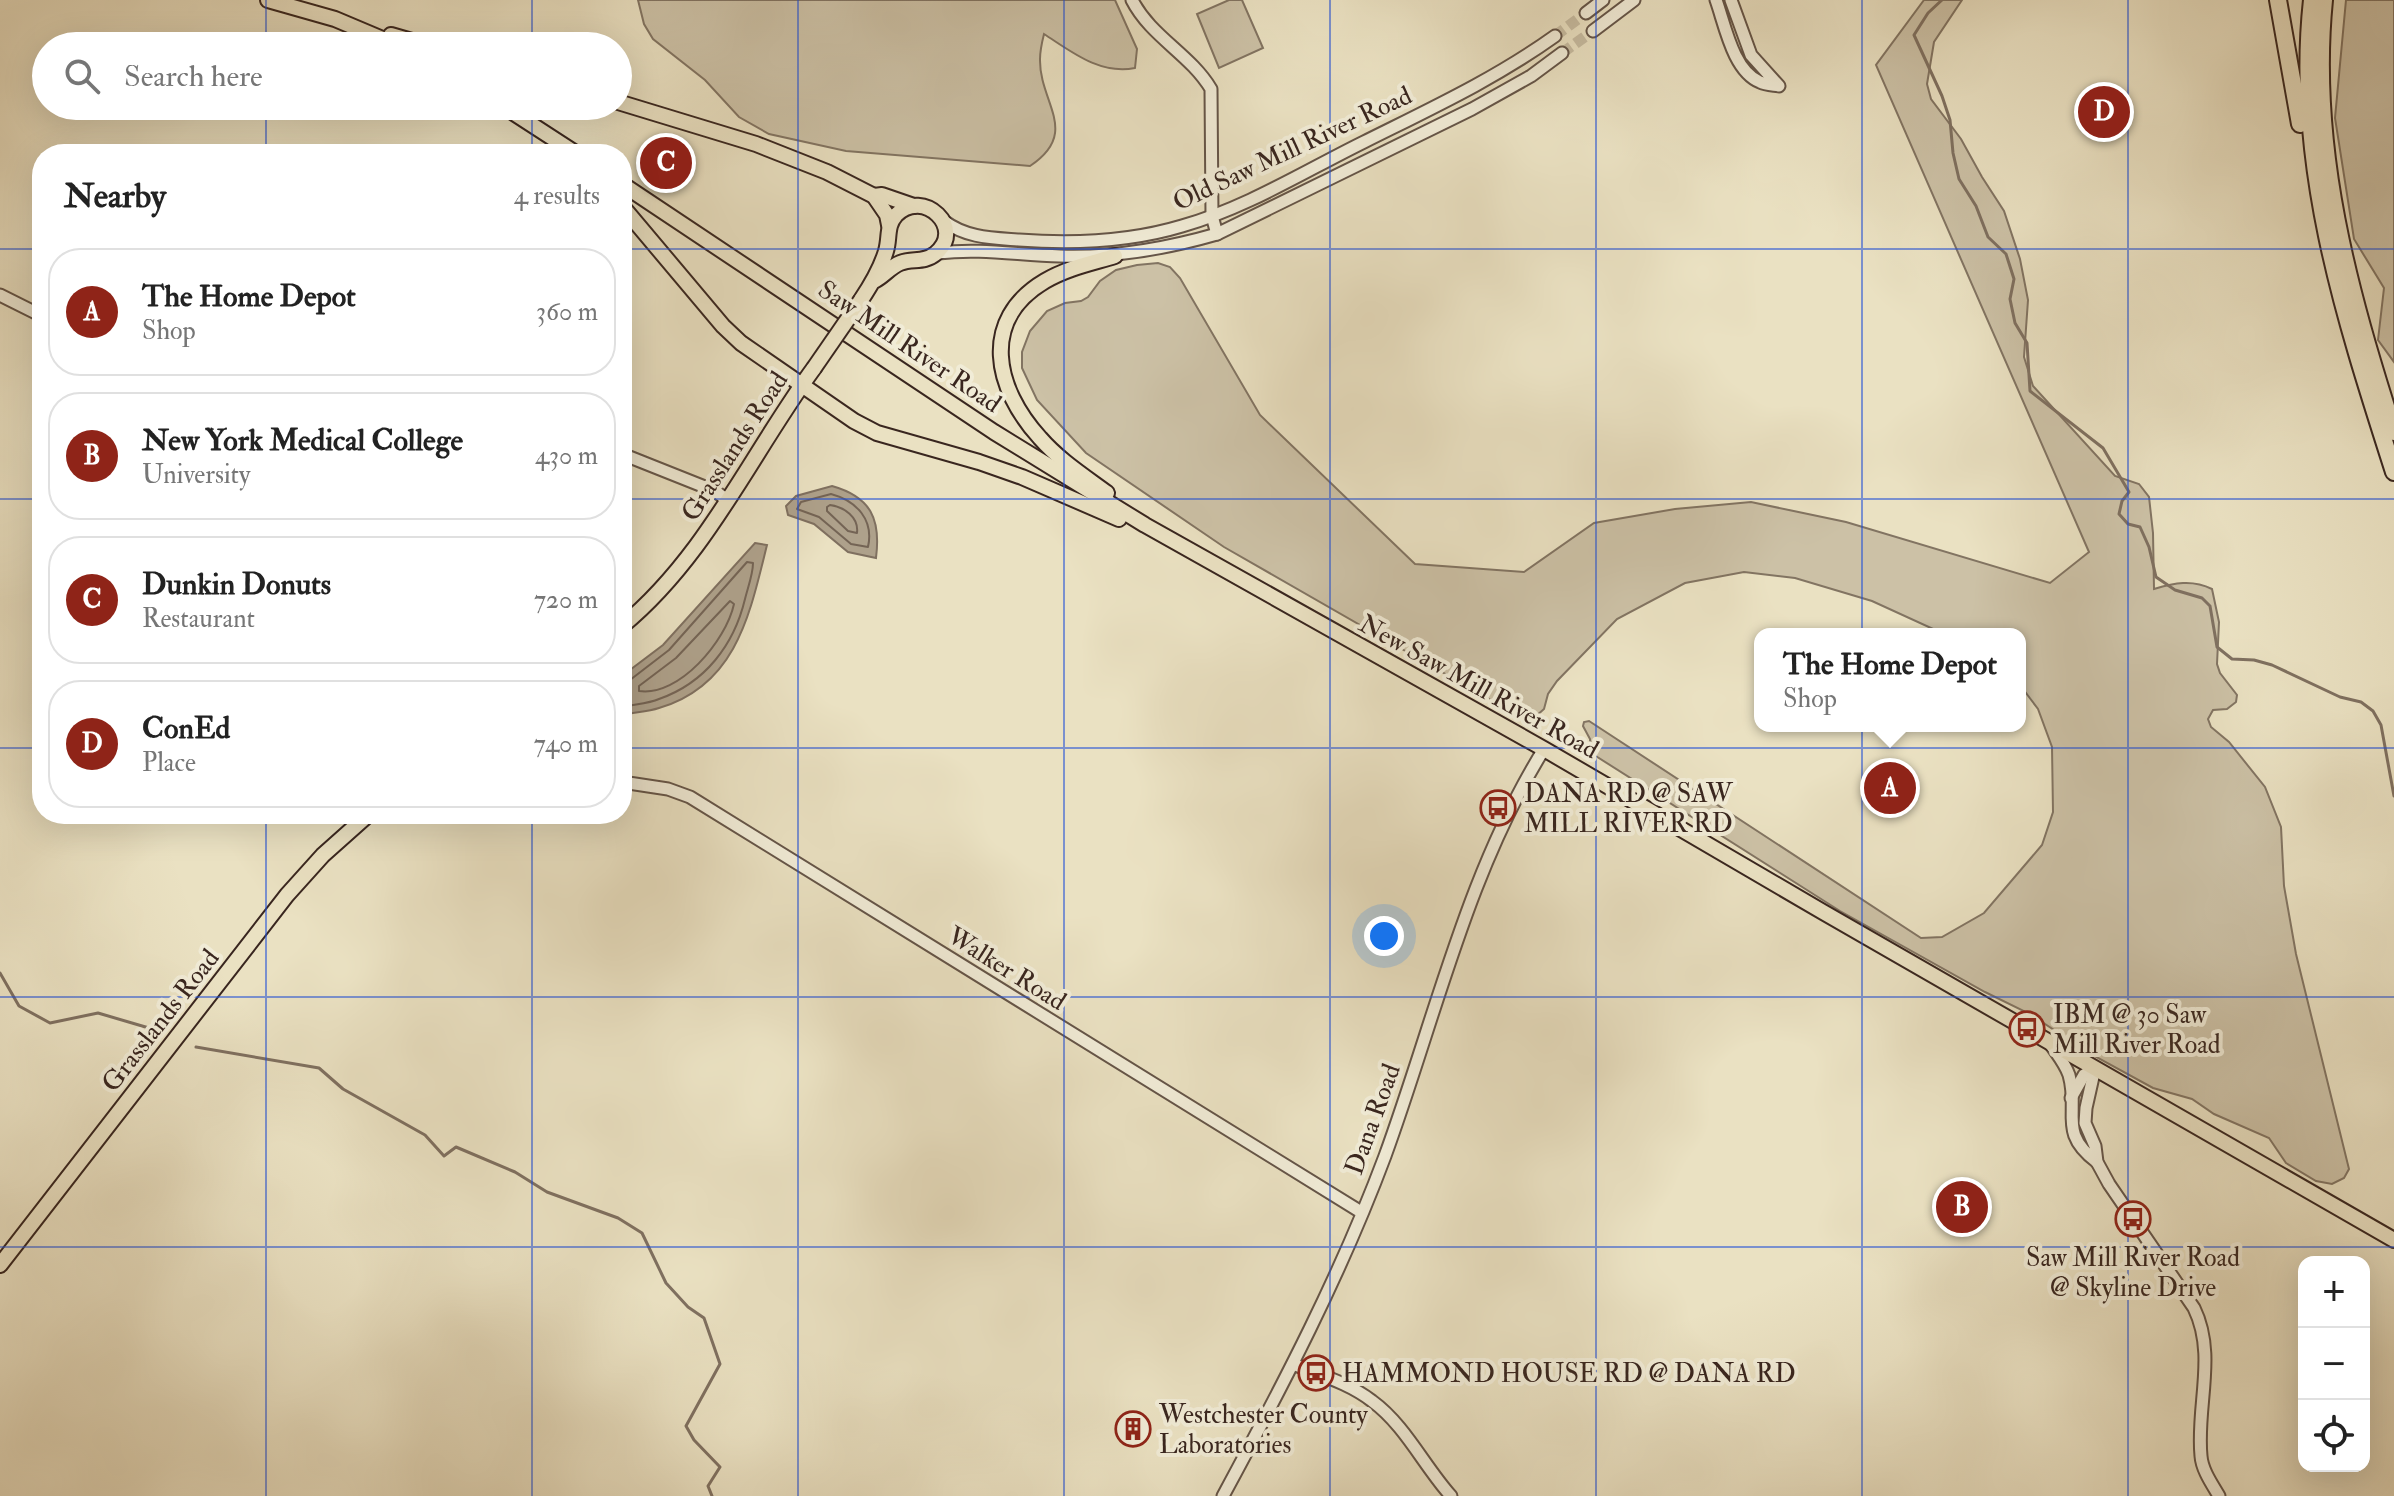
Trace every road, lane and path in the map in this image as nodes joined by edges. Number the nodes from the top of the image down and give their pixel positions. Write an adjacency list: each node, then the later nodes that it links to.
1 (268, 0): 10 (main road)
2 (1132, 0): 26 (street)
3 (1603, 0): 11 (street)
4 (1634, 0): 13 (street)
5 (1716, 0): 6 (street)
6 (1731, 0)
7 (2278, 0): 31 (highway)
8 (2312, 0): 31 (highway)
9 (2324, 0): 40 (highway)
10 (285, 2): 12 (main road)
11 (1586, 13)
12 (335, 19): 14 (main road); 15 (main road)
13 (1593, 31)
14 (366, 32)
15 (380, 32)
16 (1555, 36): 26 (street, Old Saw Mill River Road)
17 (1562, 53): 30 (street, Old Saw Mill River Road)
18 (632, 106): 24 (main road, Old Saw Mill River Road)
19 (520, 120): 21 (main road)
20 (524, 120): 22 (main road)
21 (550, 144)
22 (561, 144)
23 (632, 191): 44 (main road, Saw Mill River Road)
24 (874, 196): 25 (main road, Old Saw Mill River Road); 29 (main road)
25 (914, 206): 28 (main road, Old Saw Mill River Road); 29 (main road)
26 (1212, 216): 28 (street, Old Saw Mill River Road); 30 (street)
27 (632, 218): 39 (main road)
28 (944, 221): 33 (main road)
29 (889, 225): 32 (main road)
30 (1217, 234): 34 (street, Old Saw Mill River Road)
31 (2325, 234): 42 (highway)
32 (888, 241): 35 (main road); 36 (main road)
33 (938, 253): 34 (street, Old Saw Mill River Road); 35 (main road, Old Saw Mill River Road)
34 (1115, 256): 44 (main road)
35 (911, 260): 36 (main road, Old Saw Mill River Road)
36 (874, 281): 39 (main road, Grasslands Road, bridge)
37 (0, 295): 38 (street)
38 (32, 311)
39 (802, 385): 43 (main road, Grasslands Road); 44 (main road)
40 (2394, 432)
41 (632, 458): 43 (street)
42 (2394, 472)
43 (727, 500): 45 (main road, Grasslands Road)
44 (1175, 543): 46 (main road, New Saw Mill River Road)
45 (632, 617)
46 (1544, 749): 49 (main road, New Saw Mill River Road); 53 (street, Dana Road)
47 (632, 784): 53 (street, Walker Road)
48 (358, 824): 55 (main road, Grasslands Road)
49 (2048, 1041): 50 (main road); 51 (street)
50 (2095, 1068): 51 (street); 52 (street); 54 (main road)
51 (2070, 1099): 52 (street)
52 (2097, 1162): 59 (street)
53 (1361, 1212): 56 (street, Dana Road)
54 (2394, 1240)
55 (0, 1265)
56 (1293, 1364): 57 (street, Dana Road); 58 (street)
57 (1223, 1496)
58 (1451, 1496)
59 (2219, 1496)

